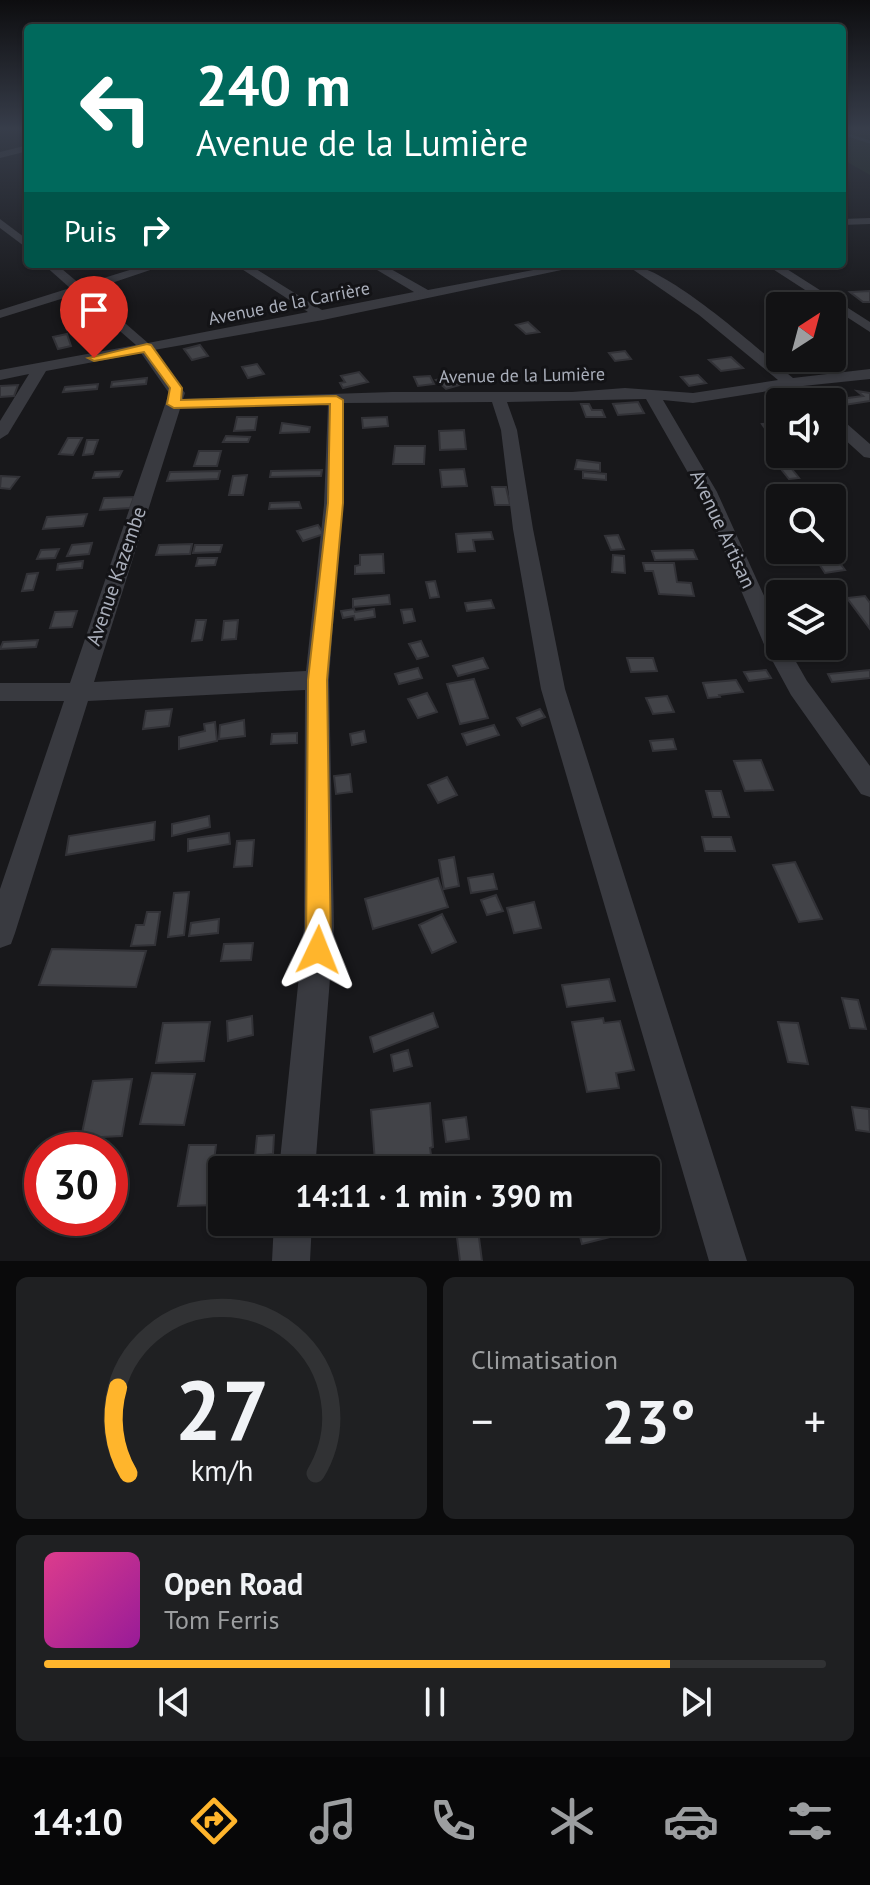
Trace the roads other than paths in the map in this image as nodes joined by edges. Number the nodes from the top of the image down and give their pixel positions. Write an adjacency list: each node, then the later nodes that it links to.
1 (0, 222): 4 (street)
2 (846, 222): 3 (street)
3 (868, 222)
4 (24, 243)
5 (54, 268): 12 (street)
6 (148, 268): 12 (street)
7 (246, 268): 15 (street)
8 (380, 268): 13 (street)
9 (563, 268): 13 (street, Avenue de la Carrière)
10 (637, 268): 21 (street)
11 (777, 268): 16 (street)
12 (77, 288): 14 (street); 17 (street)
13 (426, 294): 15 (street, Avenue de la Carrière)
14 (0, 314)
15 (323, 316): 17 (street, Avenue de la Carrière)
16 (870, 328)
17 (147, 348): 18 (street, Avenue de la Carrière); 26 (street)
18 (41, 367): 20 (street, Avenue de la Carrière); 28 (street)
19 (870, 374): 21 (street, Avenue de la Lumière)
20 (0, 375)
21 (791, 383): 22 (street); 23 (street, Avenue de la Lumière)
22 (797, 388)
23 (651, 394): 24 (street, Avenue de la Lumière); 33 (street, Avenue Artisan)
24 (498, 397): 25 (street, Avenue de la Lumière); 38 (street)
25 (336, 400): 26 (street, Avenue de la Lumière); 30 (street)
26 (174, 404): 32 (street, Avenue Kazembe)
27 (846, 432): 29 (street)
28 (0, 434)
29 (870, 453)
30 (317, 680): 32 (street); 35 (street)
31 (0, 692): 32 (street)
32 (76, 692): 34 (street, Avenue Kazembe)
33 (870, 786)
34 (0, 933)
35 (298, 1156)
36 (292, 1236): 37 (street)
37 (291, 1261)
38 (728, 1261)

